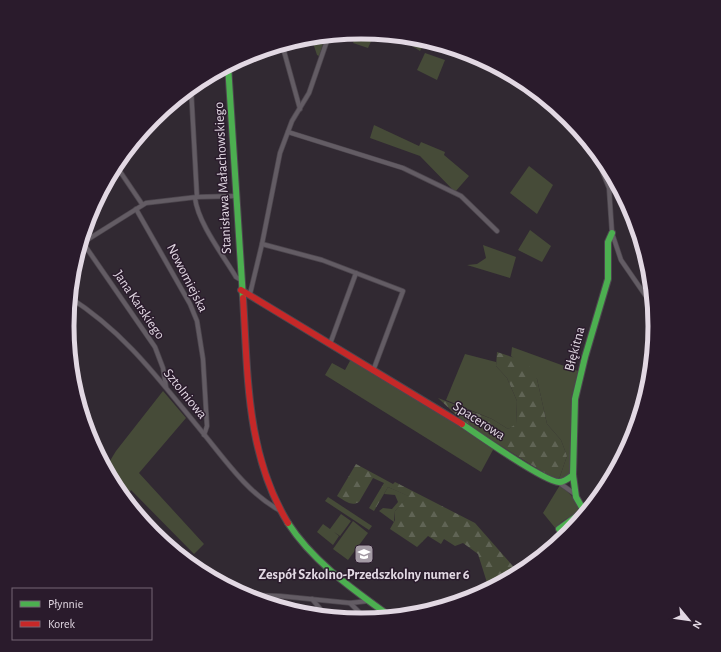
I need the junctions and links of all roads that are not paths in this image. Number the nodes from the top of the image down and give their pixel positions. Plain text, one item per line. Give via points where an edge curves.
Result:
1 (327, 41) edge
2 (284, 50) edge
3 (228, 72) edge
4 (191, 94) edge
5 (300, 109) junction
6 (288, 132) junction
7 (120, 171) edge
8 (603, 174) edge
9 (236, 196) junction
10 (196, 198) junction
11 (142, 204) junction
12 (136, 209) junction
13 (497, 231) dead end
14 (612, 233) junction
15 (88, 238) edge
16 (262, 244) junction
17 (85, 247) edge
18 (356, 273) junction
19 (241, 280) junction
20 (251, 284) junction
21 (242, 290) junction
22 (250, 294) junction
23 (646, 296) edge
24 (75, 301) edge
25 (330, 344) junction
26 (373, 371) junction
27 (166, 388) junction
28 (204, 434) junction
29 (573, 475) junction
30 (558, 482) junction
31 (575, 494) junction
32 (582, 507) edge
33 (279, 510) junction
34 (569, 522) edge
35 (561, 531) edge
36 (264, 596) edge
37 (311, 599) junction
38 (368, 601) junction
39 (350, 604) junction
40 (321, 610) edge
41 (383, 612) edge
42 (359, 613) edge

1 - 5 street via 309,93
2 - 5 street
3 - 9 street, Stanisława Małachowskiego
4 - 10 street
5 - 6 street
6 - 13 street via 403,168 461,196
6 - 16 street via 280,153
7 - 11 street
8 - 14 street, Błękitna via 609,188
9 - 10 street
9 - 19 street, Stanisława Małachowskiego
10 - 11 street
10 - 19 street via 196,207 210,234 236,278
11 - 12 street
12 - 15 street
12 - 28 street, Nowomiejska via 197,321 203,359 207,419
14 - 23 street, Błękitna via 621,260
14 - 29 street, Błękitna via 608,242 608,278 584,356 575,399
16 - 18 street via 322,260
16 - 20 street
17 - 27 street, Jana Karskiego via 155,347 163,368
18 - 25 street
18 - 26 street via 403,291
19 - 21 street, Stanisława Małachowskiego
20 - 21 street
20 - 22 street
21 - 22 street, Spacerowa
21 - 33 street, Stanisława Małachowskiego via 253,434 260,464
22 - 25 street, Spacerowa
24 - 27 street, Sztolniowa via 125,341
25 - 26 street, Spacerowa
26 - 30 street, Spacerowa via 440,410 538,473
27 - 28 street, Sztolniowa
28 - 33 street, Sztolniowa via 239,477
29 - 30 street
29 - 31 street, Błękitna
30 - 31 street
31 - 32 street
33 - 38 street, Stanisława Małachowskiego via 318,560
34 - 35 street via 559,529
36 - 37 street
37 - 39 street
37 - 40 street
38 - 39 street
38 - 41 street, Stanisława Małachowskiego
39 - 42 street

